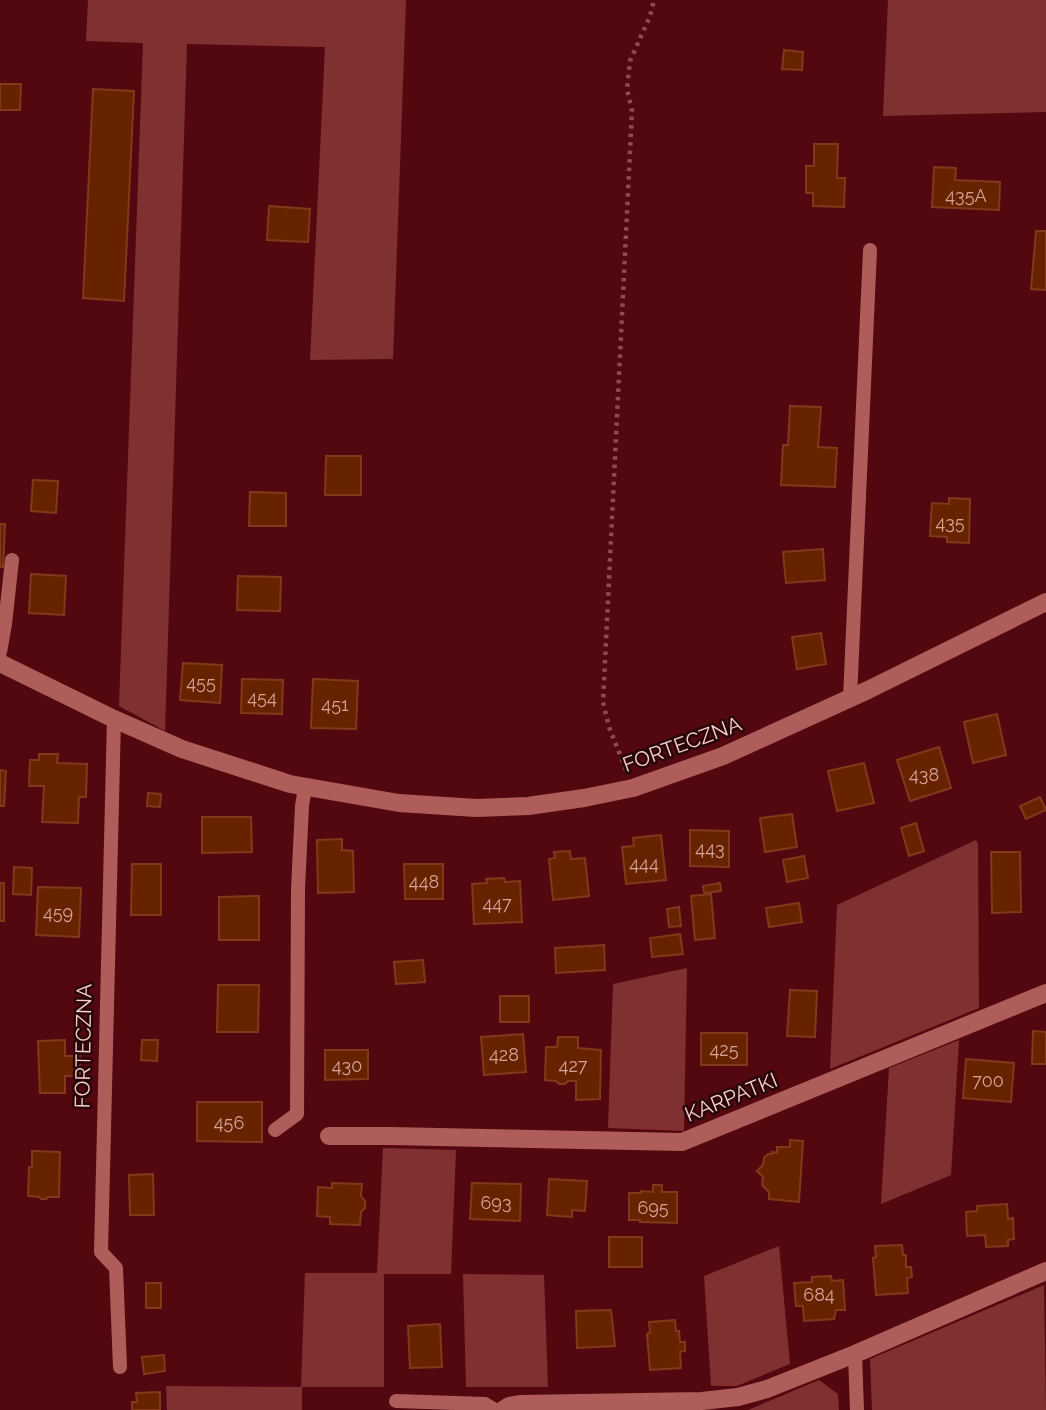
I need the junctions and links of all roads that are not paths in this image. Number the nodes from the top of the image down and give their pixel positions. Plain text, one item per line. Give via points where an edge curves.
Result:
1 (870, 250) dead end
2 (12, 560) dead end
3 (1046, 602) edge
4 (0, 653) edge
5 (0, 663) edge
6 (850, 698) junction
7 (114, 719) junction
8 (305, 787) junction
9 (1046, 993) edge
10 (275, 1130) dead end
11 (328, 1136) dead end
12 (1046, 1271) edge
13 (855, 1354) junction
14 (120, 1367) dead end
15 (396, 1401) dead end
16 (495, 1410) edge
17 (503, 1410) edge
18 (857, 1410) edge

1 - 6 lane
2 - 4 lane
3 - 6 street, FORTECZNA
5 - 7 street, FORTECZNA
6 - 8 street, FORTECZNA via 723,756 633,788 584,799 476,808 396,803
7 - 8 street, FORTECZNA via 182,749
7 - 14 lane, FORTECZNA via 101,1252 116,1268
8 - 10 lane via 298,888 297,1114
9 - 11 street, KARPATKI via 682,1142
12 - 13 street
13 - 17 street via 738,1397 520,1404
13 - 18 lane
15 - 16 lane via 485,1404

